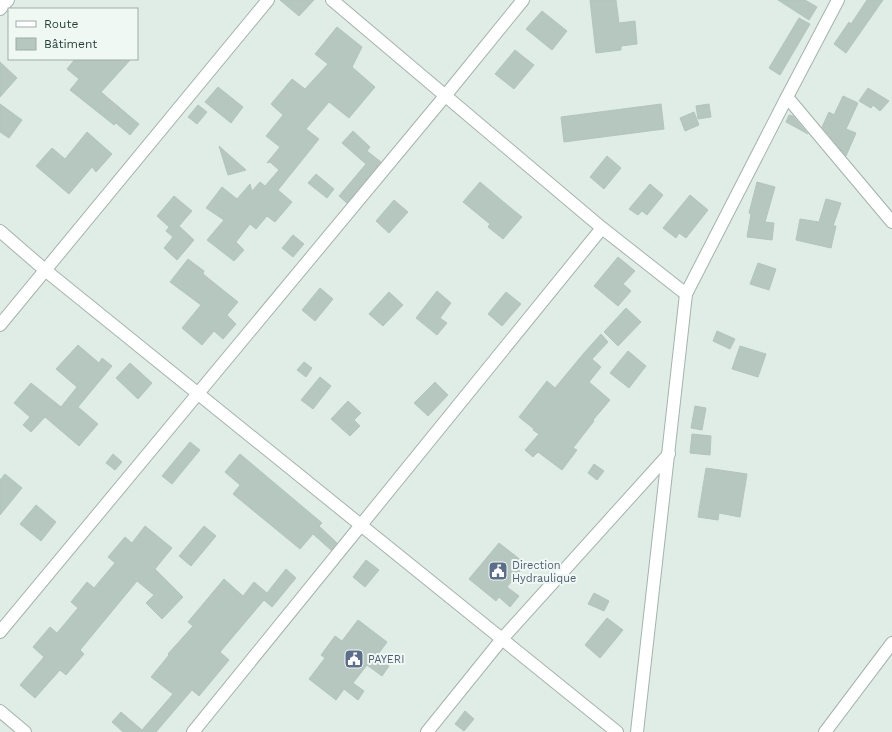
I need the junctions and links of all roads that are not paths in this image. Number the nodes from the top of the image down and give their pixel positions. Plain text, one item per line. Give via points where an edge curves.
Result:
1 (8, 0) edge
2 (268, 0) edge
3 (332, 0) edge
4 (523, 0) edge
5 (838, 0) edge
6 (0, 9) edge
7 (445, 96) junction
8 (787, 97) junction
9 (892, 222) edge
10 (602, 228) junction
11 (0, 231) edge
12 (45, 270) junction
13 (686, 294) junction
14 (0, 326) edge
15 (198, 393) junction
16 (669, 454) junction
17 (361, 525) junction
18 (0, 632) edge
19 (502, 639) junction
20 (892, 643) edge
21 (0, 711) edge
22 (25, 732) edge
23 (193, 732) edge
24 (427, 732) edge
25 (617, 732) edge
26 (637, 732) edge
27 (825, 732) edge

1 - 6 street
2 - 12 street
3 - 7 street
4 - 7 street
5 - 8 street
7 - 10 street
7 - 15 street
8 - 9 street
8 - 13 street
10 - 13 street
10 - 17 street
11 - 12 street
12 - 14 street
12 - 15 street
13 - 16 street
15 - 17 street
15 - 18 street
16 - 19 street
16 - 26 street
17 - 19 street
17 - 23 street
19 - 24 street
19 - 25 street
20 - 27 street
21 - 22 street

